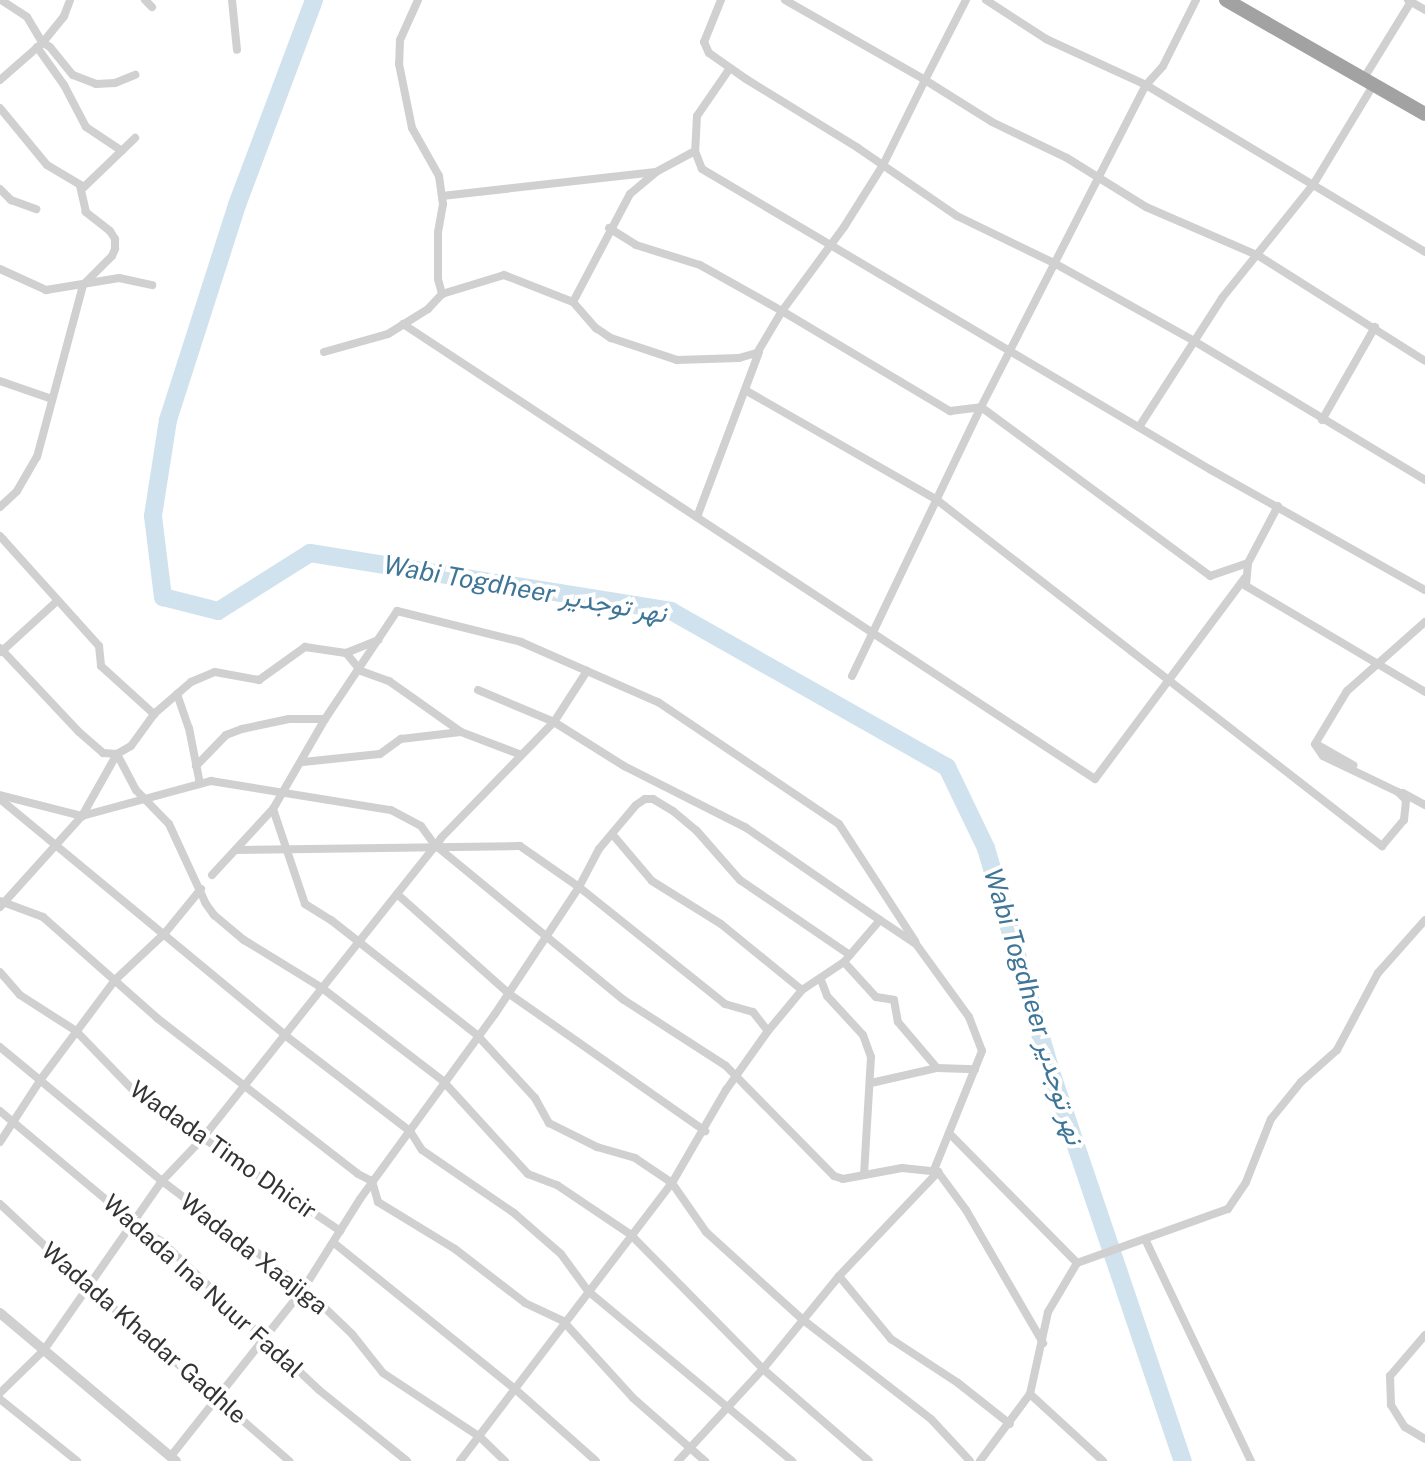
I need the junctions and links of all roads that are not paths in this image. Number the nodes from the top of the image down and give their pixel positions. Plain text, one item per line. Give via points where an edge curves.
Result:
1 (70, 0) edge
2 (232, 0) edge
3 (418, 0) edge
4 (721, 0) edge
5 (785, 0) edge
6 (966, 0) edge
7 (986, 0) edge
8 (1196, 0) edge
9 (1226, 0) edge
10 (1, 1) edge
11 (1410, 1) edge
12 (1425, 10) edge
13 (41, 44) junction
14 (237, 50) dead end
15 (730, 68) junction
16 (135, 75) dead end
17 (0, 80) edge
18 (925, 80) junction
19 (1369, 81) junction
20 (1146, 85) junction
21 (0, 108) edge
22 (1425, 114) edge
23 (135, 138) dead end
24 (122, 151) junction
25 (695, 151) junction
26 (883, 165) junction
27 (656, 172) junction
28 (1099, 178) junction
29 (80, 185) junction
30 (1313, 185) junction
31 (0, 189) edge
32 (442, 196) junction
33 (36, 209) dead end
34 (609, 228) junction
35 (828, 247) junction
36 (1425, 252) edge
37 (1259, 256) junction
38 (1054, 263) junction
39 (0, 269) edge
40 (83, 285) junction
41 (152, 285) dead end
42 (442, 294) junction
43 (573, 302) junction
44 (782, 311) junction
45 (403, 324) junction
46 (1375, 327) junction
47 (1194, 341) junction
48 (760, 351) junction
49 (324, 352) dead end
50 (1009, 352) junction
51 (1425, 361) edge
52 (0, 381) edge
53 (745, 390) junction
54 (52, 399) junction
55 (981, 407) junction
56 (1322, 420) junction
57 (1139, 427) junction
58 (1425, 480) edge
59 (937, 500) junction
60 (1278, 506) junction
61 (0, 507) edge
62 (697, 517) junction
63 (0, 536) edge
64 (1248, 563) junction
65 (1245, 578) junction
66 (1425, 590) edge
67 (57, 601) junction
68 (1425, 622) edge
69 (872, 632) junction
70 (379, 640) junction
71 (1, 650) edge
72 (346, 653) junction
73 (1375, 665) junction
74 (361, 671) junction
75 (587, 671) junction
76 (852, 676) dead end
77 (1169, 680) junction
78 (478, 690) dead end
79 (1425, 692) edge
80 (177, 694) junction
81 (154, 714) junction
82 (325, 719) junction
83 (554, 722) junction
84 (461, 732) junction
85 (1315, 744) junction
86 (117, 754) junction
87 (519, 754) junction
88 (303, 762) junction
89 (196, 766) junction
90 (200, 784) junction
91 (284, 793) junction
92 (0, 797) edge
93 (146, 800) junction
94 (1425, 805) edge
95 (273, 809) junction
96 (82, 816) junction
97 (613, 835) junction
98 (435, 845) junction
99 (54, 847) junction
100 (289, 848) junction
101 (236, 850) junction
102 (212, 875) dead end
103 (579, 887) junction
104 (201, 889) junction
105 (397, 894) junction
106 (1, 904) edge
107 (880, 920) junction
108 (1425, 920) edge
109 (165, 933) junction
110 (546, 933) junction
111 (360, 944) junction
112 (916, 944) junction
113 (847, 959) junction
114 (0, 972) edge
115 (115, 980) junction
116 (821, 980) junction
117 (322, 988) junction
118 (802, 990) junction
119 (508, 993) junction
120 (76, 1031) junction
121 (768, 1031) junction
122 (477, 1035) junction
123 (286, 1036) junction
124 (0, 1047) edge
125 (937, 1068) junction
126 (975, 1069) junction
127 (735, 1077) junction
128 (41, 1079) junction
129 (443, 1081) junction
130 (871, 1083) junction
131 (245, 1084) junction
132 (0, 1111) edge
133 (16, 1122) junction
134 (410, 1131) junction
135 (705, 1131) junction
136 (949, 1133) junction
137 (202, 1139) junction
138 (0, 1142) edge
139 (936, 1171) junction
140 (864, 1174) junction
141 (162, 1181) junction
142 (372, 1181) junction
143 (672, 1183) junction
144 (0, 1204) edge
145 (134, 1223) junction
146 (340, 1231) junction
147 (630, 1234) junction
148 (1145, 1239) junction
149 (334, 1243) junction
150 (1077, 1263) junction
151 (839, 1276) junction
152 (88, 1286) junction
153 (304, 1288) junction
154 (588, 1291) junction
155 (0, 1313) edge
156 (802, 1319) junction
157 (563, 1321) junction
158 (1425, 1335) edge
159 (266, 1340) junction
160 (1043, 1343) junction
161 (44, 1350) junction
162 (763, 1369) junction
163 (515, 1389) junction
164 (1030, 1394) junction
165 (0, 1396) edge
166 (219, 1399) junction
167 (725, 1407) junction
168 (1010, 1424) junction
169 (480, 1437) junction
170 (1425, 1439) edge
171 (691, 1446) junction
172 (174, 1459) edge
173 (77, 1461) edge
174 (289, 1461) edge
175 (407, 1461) edge
176 (460, 1461) edge
177 (505, 1461) edge
178 (596, 1461) edge
179 (678, 1461) edge
180 (705, 1461) edge
181 (792, 1461) edge
182 (869, 1461) edge
183 (970, 1461) edge
184 (980, 1461) edge
185 (1103, 1461) edge
186 (1251, 1461) edge

1 - 13 street
2 - 14 street
3 - 32 street via 400,40 399,64 409,118 439,176
4 - 15 street via 704,42 709,53
5 - 18 street
6 - 18 street
7 - 20 street via 1046,39
8 - 20 street via 1163,66
9 - 19 highway
10 - 13 street via 27,17
11 - 12 street
11 - 19 street
13 - 16 street via 86,82 115,83
13 - 17 street
13 - 24 street via 86,127
15 - 25 street via 697,116
15 - 26 street
18 - 26 street
18 - 28 street
19 - 22 highway
19 - 30 street
20 - 28 street
20 - 30 street
21 - 29 street via 47,165
23 - 24 street
24 - 29 street via 86,188
25 - 27 street
25 - 35 street via 697,166
26 - 35 street
26 - 38 street via 957,216
27 - 32 street
27 - 34 street via 630,194
28 - 37 street via 1146,207
28 - 38 street
29 - 40 street via 86,212 115,239 112,256
30 - 36 street
30 - 37 street
31 - 33 street via 11,200
32 - 42 street via 437,248
34 - 43 street
34 - 44 street via 636,245 700,265
35 - 44 street
35 - 50 street
37 - 46 street
37 - 47 street
38 - 47 street
38 - 50 street
39 - 40 street via 46,290
40 - 41 street via 119,278
40 - 54 street
42 - 43 street via 504,275
42 - 45 street
43 - 48 street via 611,338 677,360 739,358
44 - 48 street
44 - 55 street via 950,411
45 - 49 street via 388,334
45 - 62 street
46 - 51 street
46 - 56 street
47 - 56 street
47 - 57 street
48 - 53 street
50 - 55 street
50 - 57 street
52 - 54 street
53 - 59 street
53 - 62 street
54 - 61 street via 37,457 17,491
55 - 59 street
55 - 64 street via 1210,576
56 - 58 street
57 - 60 street
59 - 69 street
59 - 77 street
60 - 64 street
60 - 66 street
62 - 69 street
63 - 67 street
64 - 65 street
65 - 73 street via 1246,586
65 - 77 street
67 - 71 street
67 - 81 street via 99,646 101,666
68 - 73 street
69 - 76 street
69 - 77 street via 1095,779
70 - 72 street
70 - 74 street
70 - 75 street via 397,611 521,642
71 - 86 street via 79,732 103,753
72 - 74 street
72 - 80 street via 305,647 259,680 215,672
73 - 79 street
73 - 85 street via 1347,691
74 - 82 street
74 - 84 street via 389,681
75 - 83 street
75 - 112 street via 658,702 839,824
77 - 85 street via 1382,846 1404,820 1406,800 1323,756
78 - 83 street
80 - 81 street
80 - 89 street
81 - 86 street via 131,746
82 - 88 street
82 - 89 street via 289,719 242,729 226,735
83 - 87 street
83 - 107 street via 624,766 745,827
84 - 87 street
84 - 88 street via 401,739 380,754
85 - 94 street
86 - 93 street
86 - 96 street
87 - 98 street
88 - 91 street
89 - 90 street
90 - 91 street via 211,781
90 - 93 street
91 - 95 street
91 - 98 street via 391,810 421,826
92 - 96 street
92 - 99 street
93 - 96 street
93 - 104 street via 169,824
95 - 100 street
95 - 101 street
96 - 99 street
97 - 103 street via 593,858
97 - 113 street via 636,805 645,799 657,801 696,830 740,880
97 - 118 street via 652,881 721,924
98 - 100 street
98 - 103 street via 520,846
98 - 105 street
98 - 110 street
99 - 106 street
99 - 109 street
100 - 101 street
100 - 111 street via 293,877 305,904
101 - 102 street
103 - 110 street
103 - 121 street via 725,1004 753,1012
104 - 109 street
104 - 117 street via 214,915 244,940
105 - 111 street
105 - 119 street
106 - 115 street via 43,917
107 - 112 street
107 - 113 street
108 - 148 street via 1378,973 1337,1050 1271,1119 1246,1182 1228,1209
109 - 115 street
109 - 123 street
110 - 119 street
110 - 127 street via 624,1000
111 - 117 street
111 - 122 street
112 - 126 street via 969,1017 982,1051
113 - 116 street
113 - 125 street via 876,997 894,1000 898,1022
114 - 120 street, Wadada Timo Dhicir via 20,995
115 - 120 street
115 - 131 street
116 - 118 street
116 - 130 street via 827,996 863,1035 871,1057
117 - 123 street
117 - 129 street
118 - 121 street
119 - 122 street
119 - 135 street
120 - 128 street
120 - 137 street, Wadada Timo Dhicir via 135,1092
121 - 127 street
122 - 129 street
122 - 143 street via 535,1098 549,1123 597,1147 635,1158
123 - 131 street
123 - 134 street
124 - 128 street, Wadada Xaajiga
125 - 126 street
125 - 130 street
126 - 136 street
127 - 135 street
127 - 140 street via 834,1176
128 - 133 street
128 - 141 street, Wadada Xaajiga
129 - 134 street
129 - 147 street via 528,1174 557,1185
130 - 140 street
131 - 137 street
131 - 142 street
132 - 133 street, Wadada Ina Nuur Fadal
133 - 138 street
133 - 145 street, Wadada Ina Nuur Fadal
134 - 142 street
134 - 154 street via 422,1150 514,1213 561,1254
135 - 143 street
136 - 139 street
136 - 150 street
137 - 141 street
137 - 146 street, Wadada Timo Dhicir
139 - 140 street via 902,1168
139 - 151 street
139 - 160 street via 966,1210
141 - 145 street
141 - 153 street, Wadada Xaajiga
142 - 146 street
142 - 157 street via 378,1202 455,1249 525,1303
143 - 147 street
143 - 156 street via 706,1232
144 - 152 street, Wadada Khadar Gadhle
145 - 152 street
145 - 159 street, Wadada Ina Nuur Fadal via 161,1241
146 - 149 street
147 - 154 street
147 - 162 street
148 - 150 street
148 - 186 street
149 - 153 street
149 - 163 street, Wadada Timo Dhicir
150 - 160 street via 1048,1312
151 - 156 street
151 - 168 street via 891,1339
152 - 161 street
152 - 166 street, Wadada Khadar Gadhle
153 - 159 street
153 - 169 street, Wadada Xaajiga via 383,1373
154 - 157 street
154 - 167 street
155 - 161 street
156 - 162 street
156 - 183 street via 931,1419
157 - 163 street
157 - 171 street via 633,1398
158 - 170 street via 1390,1376 1391,1405 1405,1427
159 - 166 street
159 - 175 street, Wadada Ina Nuur Fadal
160 - 164 street
161 - 165 street
161 - 172 street
162 - 167 street
162 - 182 street
163 - 169 street
163 - 178 street, Wadada Timo Dhicir
164 - 168 street
164 - 185 street
165 - 173 street
166 - 172 street
166 - 174 street, Wadada Khadar Gadhle
167 - 171 street
167 - 181 street
168 - 184 street
169 - 176 street
169 - 177 street, Wadada Xaajiga
171 - 179 street
171 - 180 street

